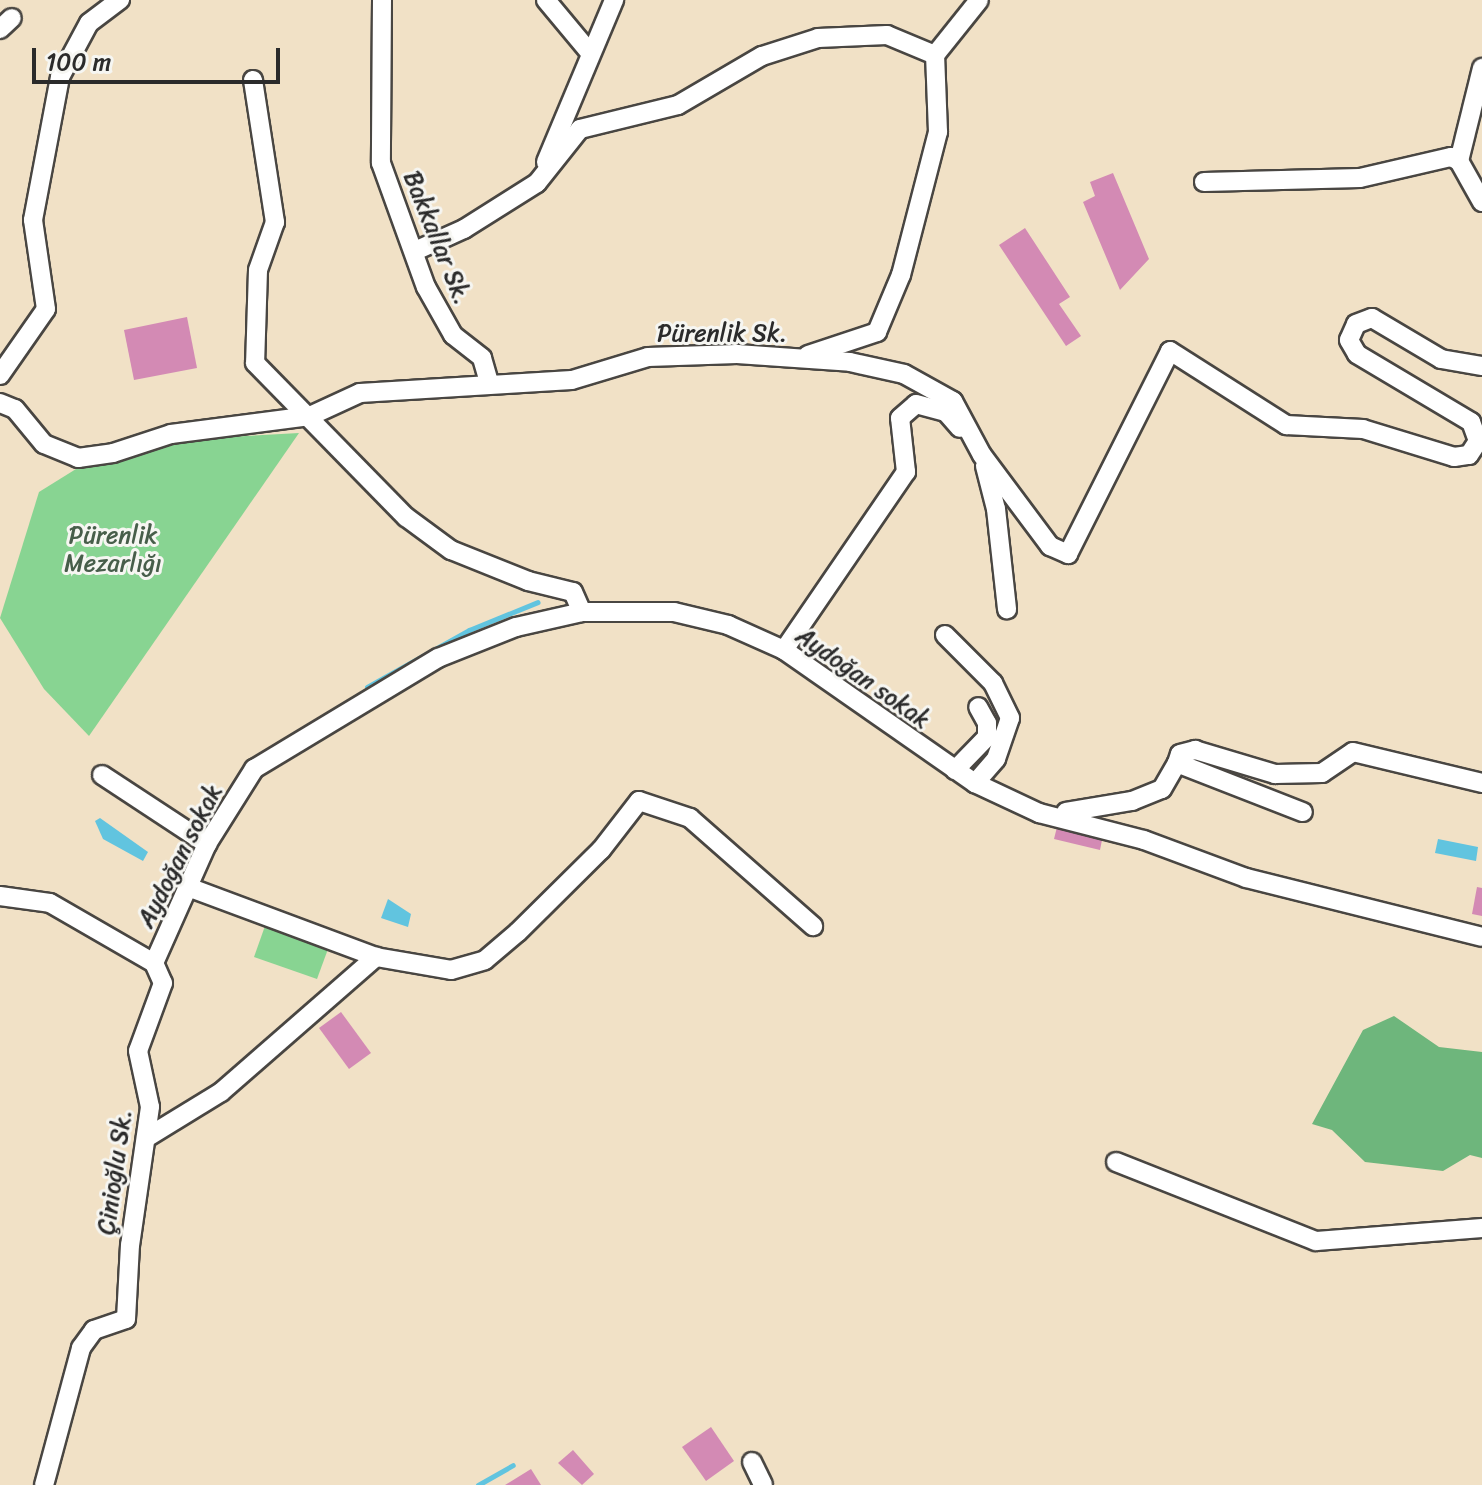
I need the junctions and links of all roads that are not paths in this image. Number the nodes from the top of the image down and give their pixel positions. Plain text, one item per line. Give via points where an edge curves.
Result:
1 (120, 0) edge
2 (382, 0) edge
3 (546, 0) edge
4 (614, 0) edge
5 (979, 0) edge
6 (591, 54) junction
7 (935, 55) junction
8 (1482, 68) edge
9 (253, 80) dead end
10 (1459, 161) junction
11 (1204, 182) dead end
12 (537, 183) junction
13 (1482, 202) edge
14 (415, 251) junction
15 (798, 358) junction
16 (1482, 366) edge
17 (0, 375) edge
18 (489, 382) junction
19 (0, 403) edge
20 (310, 416) junction
21 (982, 455) junction
22 (1007, 609) dead end
23 (582, 612) junction
24 (945, 635) dead end
25 (784, 650) junction
26 (978, 707) dead end
27 (1177, 763) junction
28 (955, 770) junction
29 (102, 775) dead end
30 (975, 783) junction
31 (1482, 783) edge
32 (1303, 812) dead end
33 (1039, 813) junction
34 (207, 844) junction
35 (188, 887) junction
36 (0, 896) edge
37 (813, 926) dead end
38 (1482, 937) edge
39 (376, 957) junction
40 (154, 963) junction
41 (146, 1138) junction
42 (1116, 1162) dead end
43 (1482, 1228) edge
44 (752, 1462) dead end
45 (44, 1485) edge
46 (763, 1485) edge

1 - 17 street via 89,23 60,77 33,220 46,309
2 - 14 street, Bakkallar Sk. via 381,163
3 - 6 street
4 - 6 street
5 - 7 street
6 - 12 street
7 - 12 street via 887,35 818,38 762,56 678,105 580,129
7 - 15 street via 938,132 901,275 877,332
8 - 10 street
9 - 20 street via 275,222 258,270 255,363
10 - 11 street via 1442,157 1360,178
10 - 13 street
12 - 14 street via 464,229
14 - 18 street, Bakkallar Sk. via 426,287 453,335 482,358
15 - 18 street, Pürenlik Sk. via 648,357 572,380
15 - 21 street, Pürenlik Sk. via 904,374 953,401
16 - 21 street, Pürenlik Sk. via 1441,359 1372,318 1356,324 1349,340 1357,354 1471,422 1478,441 1469,455 1454,457 1363,429 1286,425 1170,351 1068,554 1050,546
18 - 20 street, Pürenlik Sk. via 360,393
19 - 20 street, Pürenlik Sk. via 15,409 44,444 78,458 171,434
20 - 23 street via 406,517 451,550 528,581 573,592
21 - 22 street via 996,509
21 - 25 street via 946,412 916,404 900,418 906,472
23 - 25 street, Aydoğan sokak via 674,612 728,625
23 - 34 street, Aydoğan sokak via 516,627 438,658 350,708 254,769
24 - 30 street via 993,683 1010,718 996,759
25 - 28 street, Aydoğan sokak
26 - 28 street via 987,723 987,737
27 - 31 street via 1180,754 1195,750 1275,774 1322,773 1353,752
27 - 32 street
27 - 33 street via 1162,789 1132,801
28 - 30 street, Aydoğan sokak
29 - 34 street
30 - 33 street, Aydoğan sokak
33 - 38 street, Aydoğan sokak via 1144,840 1246,878
34 - 35 street, Aydoğan sokak
35 - 39 street
35 - 40 street, Aydoğan sokak
36 - 40 street via 50,903
37 - 39 street via 690,818 639,801 601,850 485,960 451,970
39 - 41 street via 221,1092
40 - 41 street, Çinioğlu Sk. via 163,983 138,1051 150,1107
41 - 45 street, Çinioğlu Sk. via 130,1245 126,1319 94,1330 81,1348
42 - 43 street via 1316,1241
44 - 46 street

